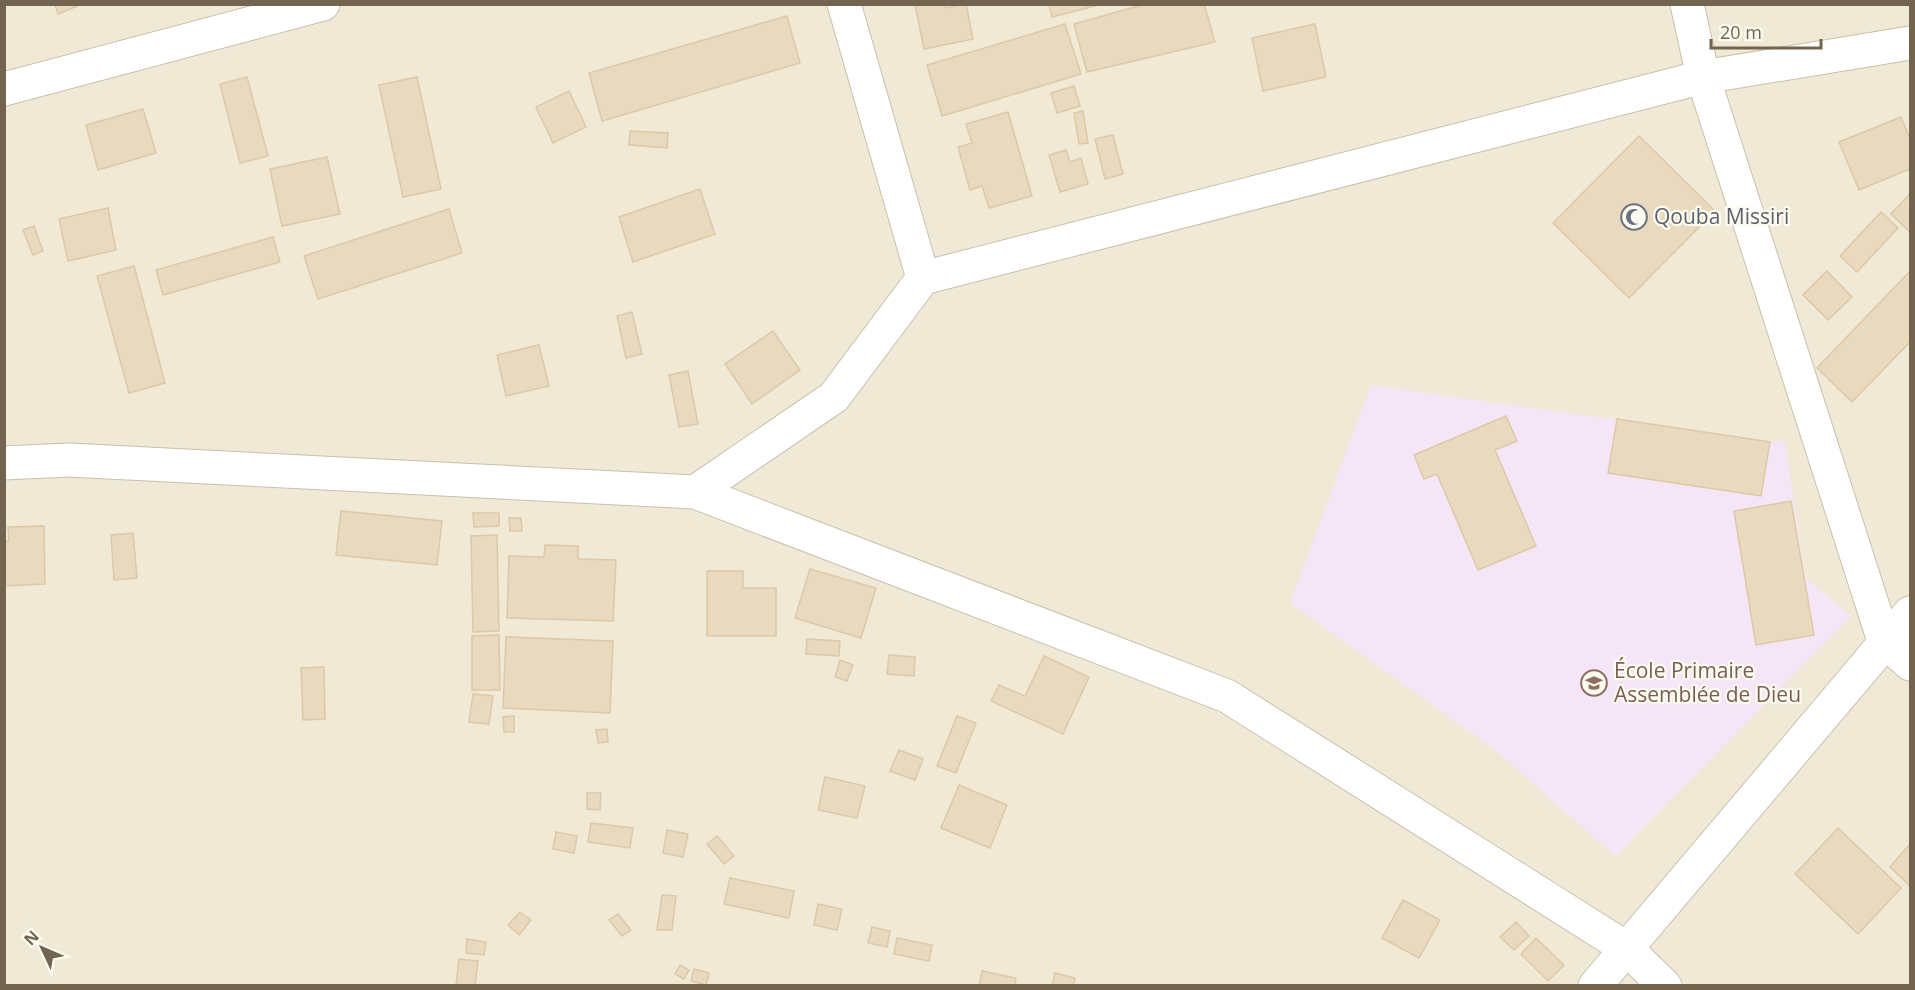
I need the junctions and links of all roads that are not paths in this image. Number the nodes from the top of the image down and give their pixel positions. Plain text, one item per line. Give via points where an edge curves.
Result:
1 (323, 4) edge
2 (844, 4) edge
3 (1687, 4) edge
4 (1911, 43) edge
5 (1702, 77) junction
6 (4, 89) edge
7 (923, 278) junction
8 (4, 463) edge
9 (695, 492) junction
10 (1911, 613) edge
11 (1884, 641) junction
12 (1911, 664) edge
13 (1626, 948) junction
14 (1594, 986) edge
15 (1665, 986) edge

1 - 6 street
2 - 7 street
3 - 5 street
4 - 5 street
5 - 7 street
5 - 11 street
7 - 9 street via 834,397
8 - 9 street via 69,460
9 - 13 street via 1227,696
10 - 11 street
11 - 12 street
11 - 13 street
13 - 14 street
13 - 15 street

